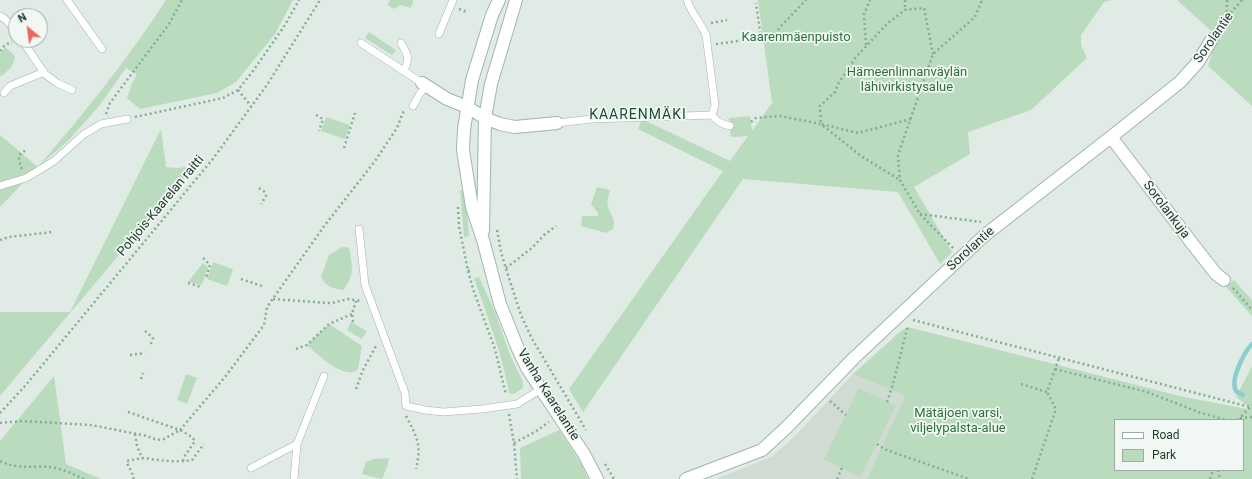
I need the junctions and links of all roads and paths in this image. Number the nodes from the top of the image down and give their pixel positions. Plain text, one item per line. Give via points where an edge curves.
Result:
1 (68, 0) edge
2 (182, 0) edge
3 (299, 0) edge
4 (320, 0) edge
5 (453, 0) edge
6 (499, 0) edge
7 (516, 0) edge
8 (686, 0) edge
9 (806, 0) edge
10 (870, 0) edge
11 (904, 0) edge
12 (982, 0) edge
13 (1227, 0) edge
14 (1242, 0) edge
15 (756, 3) dead end
16 (905, 10) junction
17 (0, 16) edge
18 (1227, 17) junction
19 (727, 20) dead end
20 (8, 22) edge
21 (711, 23) dead end
22 (439, 34) dead end
23 (772, 38) dead end
24 (1212, 39) joint
25 (362, 43) dead end
26 (401, 43) dead end
27 (8, 44) edge
28 (708, 45) junction
29 (866, 46) junction
30 (28, 48) edge
31 (102, 49) dead end
32 (0, 51) edge
33 (933, 54) junction
34 (404, 71) junction
35 (44, 72) junction
36 (424, 84) junction
37 (72, 90) dead end
38 (238, 90) junction
39 (4, 93) dead end
40 (251, 106) junction
41 (413, 106) joint
42 (467, 106) junction
43 (355, 113) dead end
44 (316, 115) dead end
45 (712, 115) junction
46 (485, 118) junction
47 (127, 119) joint
48 (911, 119) junction
49 (751, 122) dead end
50 (557, 123) joint
51 (101, 124) junction
52 (821, 124) junction
53 (730, 126) dead end
54 (319, 131) dead end
55 (1111, 138) junction
56 (344, 148) dead end
57 (26, 150) dead end
58 (26, 178) junction
59 (900, 180) junction
60 (0, 186) edge
61 (259, 188) dead end
62 (261, 204) dead end
63 (457, 204) dead end
64 (920, 214) junction
65 (999, 224) junction
66 (556, 226) dead end
67 (359, 229) dead end
68 (497, 229) dead end
69 (52, 232) dead end
70 (0, 240) edge
71 (483, 240) junction
72 (961, 257) junction
73 (203, 258) dead end
74 (506, 269) junction
75 (472, 270) dead end
76 (468, 271) junction
77 (206, 278) dead end
78 (241, 279) dead end
79 (1224, 280) joint
80 (188, 283) dead end
81 (262, 286) dead end
82 (201, 287) dead end
83 (273, 299) junction
84 (356, 301) junction
85 (371, 302) junction
86 (1252, 310) edge
87 (352, 314) junction
88 (353, 322) dead end
89 (145, 331) dead end
90 (385, 340) junction
91 (150, 346) dead end
92 (296, 349) dead end
93 (145, 353) dead end
94 (130, 355) dead end
95 (1059, 358) junction
96 (1055, 369) junction
97 (143, 373) dead end
98 (324, 376) dead end
99 (141, 379) dead end
100 (1021, 384) dead end
101 (356, 389) dead end
102 (541, 390) junction
103 (1047, 392) junction
104 (826, 398) dead end
105 (886, 402) dead end
106 (508, 406) junction
107 (1251, 406) edge
108 (128, 412) dead end
109 (0, 413) edge
110 (404, 414) dead end
111 (558, 415) junction
112 (846, 415) dead end
113 (1252, 417) edge
114 (1223, 419) edge
115 (1239, 419) edge
116 (0, 423) edge
117 (180, 430) junction
118 (135, 434) junction
119 (589, 435) dead end
120 (514, 443) junction
121 (204, 444) dead end
122 (297, 444) junction
123 (877, 444) dead end
124 (142, 458) junction
125 (603, 460) dead end
126 (0, 461) edge
127 (183, 461) junction
128 (251, 468) dead end
129 (416, 468) dead end
130 (842, 468) dead end
131 (84, 479) edge
132 (133, 479) edge
133 (294, 479) edge
134 (517, 479) edge
135 (597, 479) edge
136 (614, 479) edge
137 (686, 479) edge
138 (836, 479) edge
139 (969, 479) edge
140 (1032, 479) edge

1 - 31 lane
2 - 51 path via 169,24 110,104
3 - 38 path
4 - 40 path, Pohjois-Kaarelan raitti
5 - 22 lane
6 - 42 street, Vanha Kaarelantie via 472,80
7 - 46 street, Vanha Kaarelantie via 491,84
8 - 28 lane via 690,11 703,28
9 - 23 path
10 - 29 path via 864,14
11 - 16 path
12 - 33 path via 975,17
13 - 18 path
14 - 18 path, Sorolantie
15 - 28 path via 761,38
16 - 29 path
16 - 33 path via 924,8
17 - 20 lane
18 - 24 path, Sorolantie
19 - 21 path
24 - 55 street, Sorolantie via 1198,62 1180,82
25 - 34 lane
26 - 34 lane via 407,53 408,62
27 - 32 path
28 - 45 lane via 715,105
29 - 52 path via 856,57 835,92 820,106
30 - 35 lane
33 - 48 path
34 - 36 lane
35 - 37 lane via 57,83
35 - 39 lane via 10,86
36 - 41 lane
36 - 42 street via 447,99
38 - 40 path
38 - 47 path via 223,98
40 - 109 path, Pohjois-Kaarelan raitti via 212,160
41 - 83 path via 405,108 397,128 375,161 325,225
42 - 46 street
42 - 71 street, Vanha Kaarelantie via 464,150 472,207
43 - 56 path
44 - 54 path via 323,119
45 - 50 lane via 592,119
45 - 53 lane
46 - 50 street via 515,127
46 - 71 street, Vanha Kaarelantie
47 - 51 lane
48 - 52 path via 858,133
48 - 59 path via 898,155
49 - 52 path via 756,118 780,116
51 - 58 lane via 83,135 54,161
52 - 59 path via 861,156
55 - 65 street, Sorolantie
55 - 79 street, Sorolankuja via 1216,274
57 - 58 path via 19,155 19,161
58 - 60 lane
59 - 64 path
61 - 62 path via 266,196
63 - 76 path
64 - 65 path
64 - 72 path
65 - 72 street, Sorolantie
66 - 74 path
67 - 85 lane via 365,285
68 - 74 path
69 - 70 path
71 - 102 street, Vanha Kaarelantie via 505,317 527,368
72 - 137 street, Sorolantie via 762,450
73 - 77 path via 210,266
74 - 119 path via 531,338
75 - 76 path
76 - 106 path via 495,349
78 - 81 path
79 - 86 path
80 - 82 path
83 - 84 path via 327,303 348,299
83 - 117 path via 267,307 264,325 226,377
84 - 85 path
84 - 87 path
85 - 90 lane
87 - 88 path
87 - 92 path via 329,324 307,345
89 - 91 path via 153,338
90 - 101 path via 376,345
90 - 106 lane via 405,393 406,406 443,412
93 - 94 path
95 - 96 path
95 - 105 path via 910,319
95 - 107 path
96 - 103 path
96 - 114 path via 1147,392
97 - 99 path
98 - 122 lane
100 - 103 path
102 - 106 lane via 517,404
102 - 111 street, Vanha Kaarelantie
103 - 140 path via 1056,409
104 - 112 path
106 - 120 path
107 - 115 path
108 - 117 path
110 - 129 path via 418,443
111 - 120 path
111 - 135 street, Vanha Kaarelantie
113 - 115 path
116 - 118 path via 22,421 91,425
117 - 118 path via 157,440
117 - 127 path via 195,441
118 - 124 path
120 - 134 path
121 - 127 path via 192,460
122 - 128 lane
122 - 133 lane
123 - 139 path via 884,449
124 - 127 path
124 - 132 path via 127,461 134,474
125 - 136 path
126 - 131 path via 20,467 56,468
130 - 138 path

